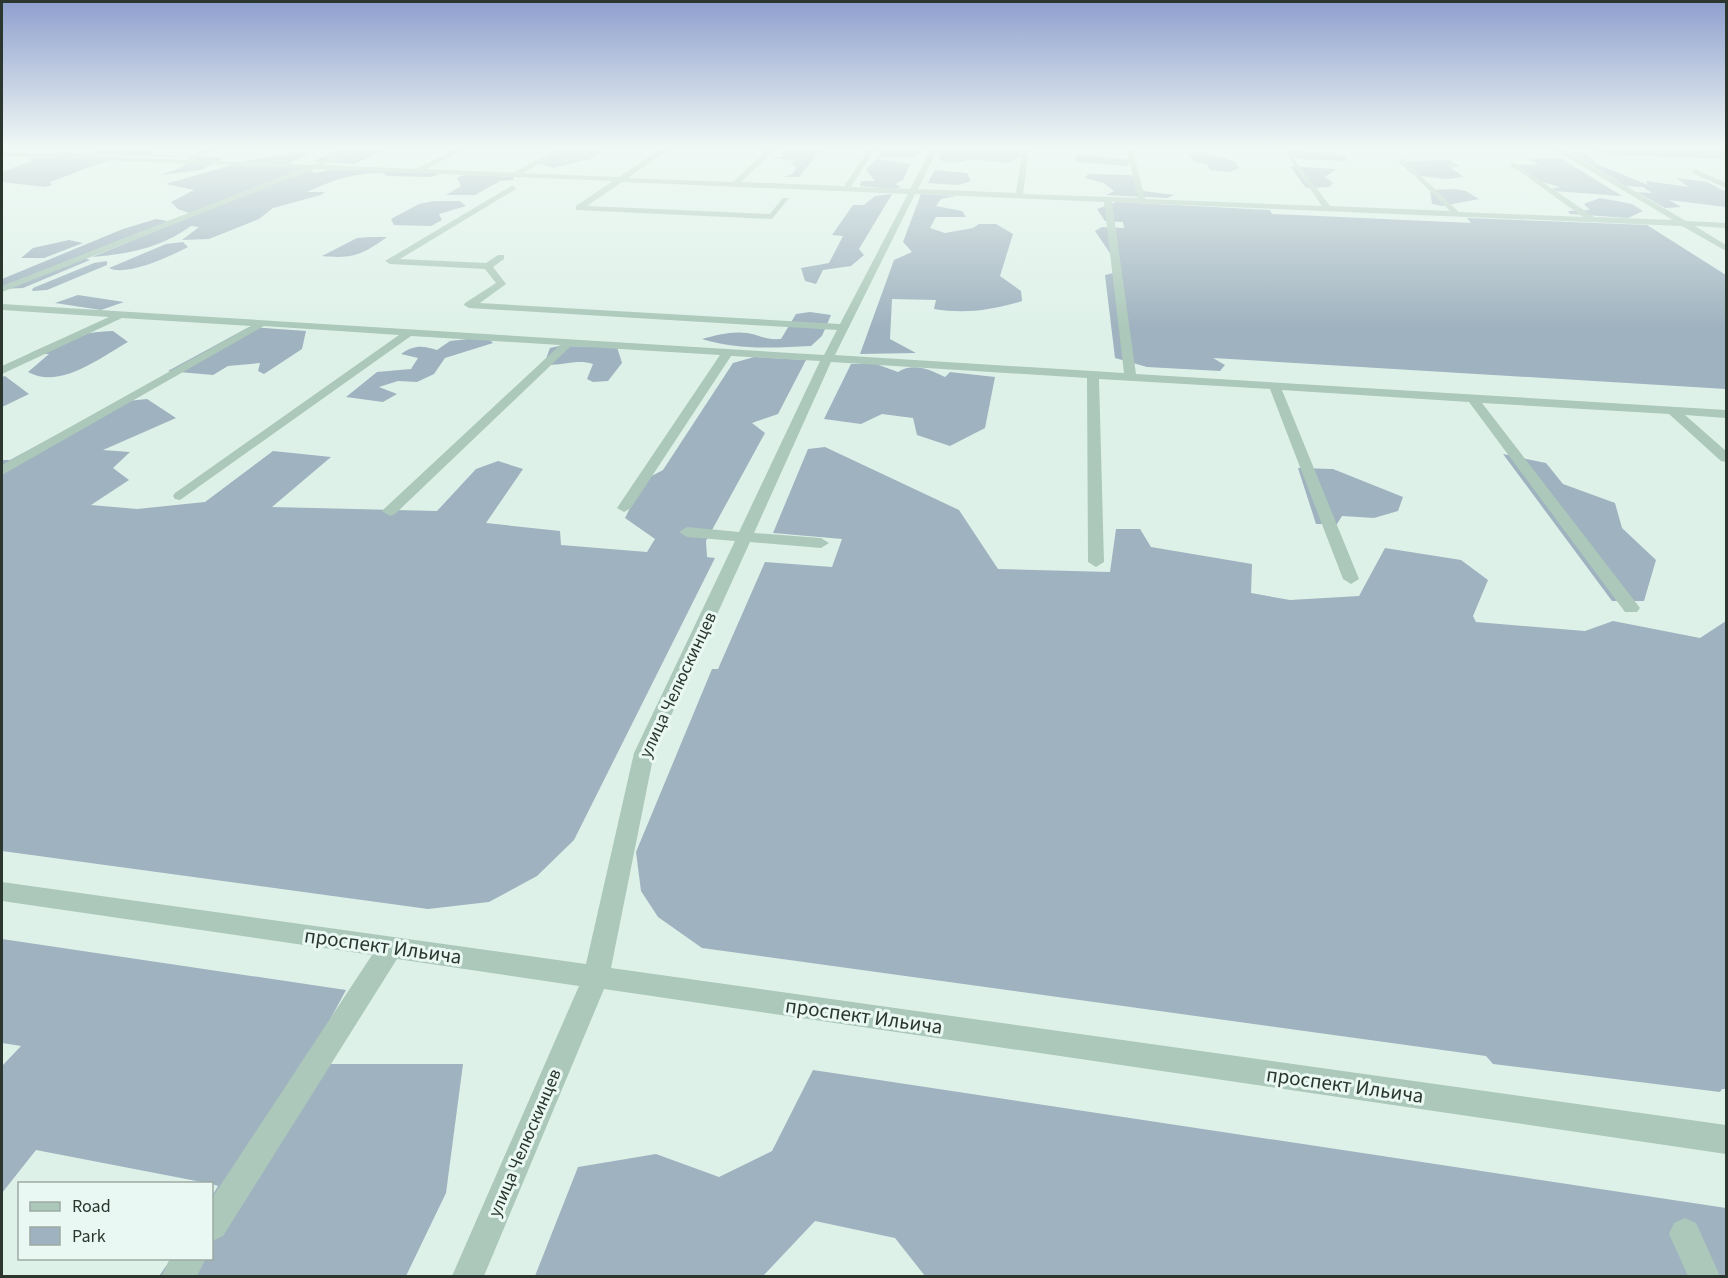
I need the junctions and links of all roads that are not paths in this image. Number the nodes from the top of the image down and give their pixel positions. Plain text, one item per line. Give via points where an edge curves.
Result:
1 (210, 208) edge
2 (479, 208) edge
3 (580, 208) edge
4 (780, 208) edge
5 (906, 208) edge
6 (1109, 208) edge
7 (1296, 208) edge
8 (1451, 208) edge
9 (1575, 208) edge
10 (1659, 208) edge
11 (1328, 209) joint
12 (1457, 214) junction
13 (1593, 220) junction
14 (1686, 223) junction
15 (1726, 225) edge
16 (1726, 248) edge
17 (501, 257) dead end
18 (488, 266) junction
19 (2, 289) edge
20 (2, 307) edge
21 (120, 315) junction
22 (260, 325) junction
23 (844, 327) junction
24 (406, 334) junction
25 (567, 344) junction
26 (727, 353) junction
27 (827, 359) junction
28 (2, 370) edge
29 (1093, 377) junction
30 (1131, 379) junction
31 (1275, 387) junction
32 (1474, 400) junction
33 (1673, 411) junction
34 (1726, 414) edge
35 (1726, 458) edge
36 (2, 471) edge
37 (180, 496) dead end
38 (624, 508) dead end
39 (390, 511) dead end
40 (687, 532) dead end
41 (746, 536) junction
42 (821, 543) dead end
43 (1096, 562) dead end
44 (1351, 579) dead end
45 (1631, 608) dead end
46 (2, 891) edge
47 (391, 947) junction
48 (596, 977) junction
49 (1726, 1140) edge
50 (213, 1223) edge
51 (1685, 1234) dead end
52 (189, 1260) edge
53 (178, 1276) edge
54 (468, 1276) edge
55 (1704, 1276) edge

1 - 19 street
2 - 18 street via 390,261
3 - 4 street via 772,217
5 - 23 street, улица Челюскинцев
6 - 30 street
7 - 11 street
8 - 12 street
9 - 13 street
10 - 14 street
11 - 12 street
12 - 13 street
13 - 14 street
14 - 15 street
14 - 16 street
17 - 18 street
18 - 23 street via 501,284 469,305
20 - 21 street
21 - 22 street
21 - 28 street
22 - 24 street
22 - 36 street
23 - 27 street, улица Челюскинцев
24 - 25 street
24 - 37 street
25 - 26 street
25 - 39 street
26 - 27 street
26 - 38 street
27 - 29 street
27 - 41 street, улица Челюскинцев
29 - 30 street
29 - 43 street
30 - 31 street
31 - 32 street
31 - 44 street
32 - 33 street
32 - 45 street
33 - 34 street
33 - 35 street
40 - 41 street
41 - 42 street
41 - 48 street, улица Челюскинцев via 644,753
46 - 47 street, проспект Ильича
47 - 48 street, проспект Ильича
47 - 50 street
48 - 49 street, проспект Ильича
48 - 54 street, улица Челюскинцев
51 - 55 street
52 - 53 street

